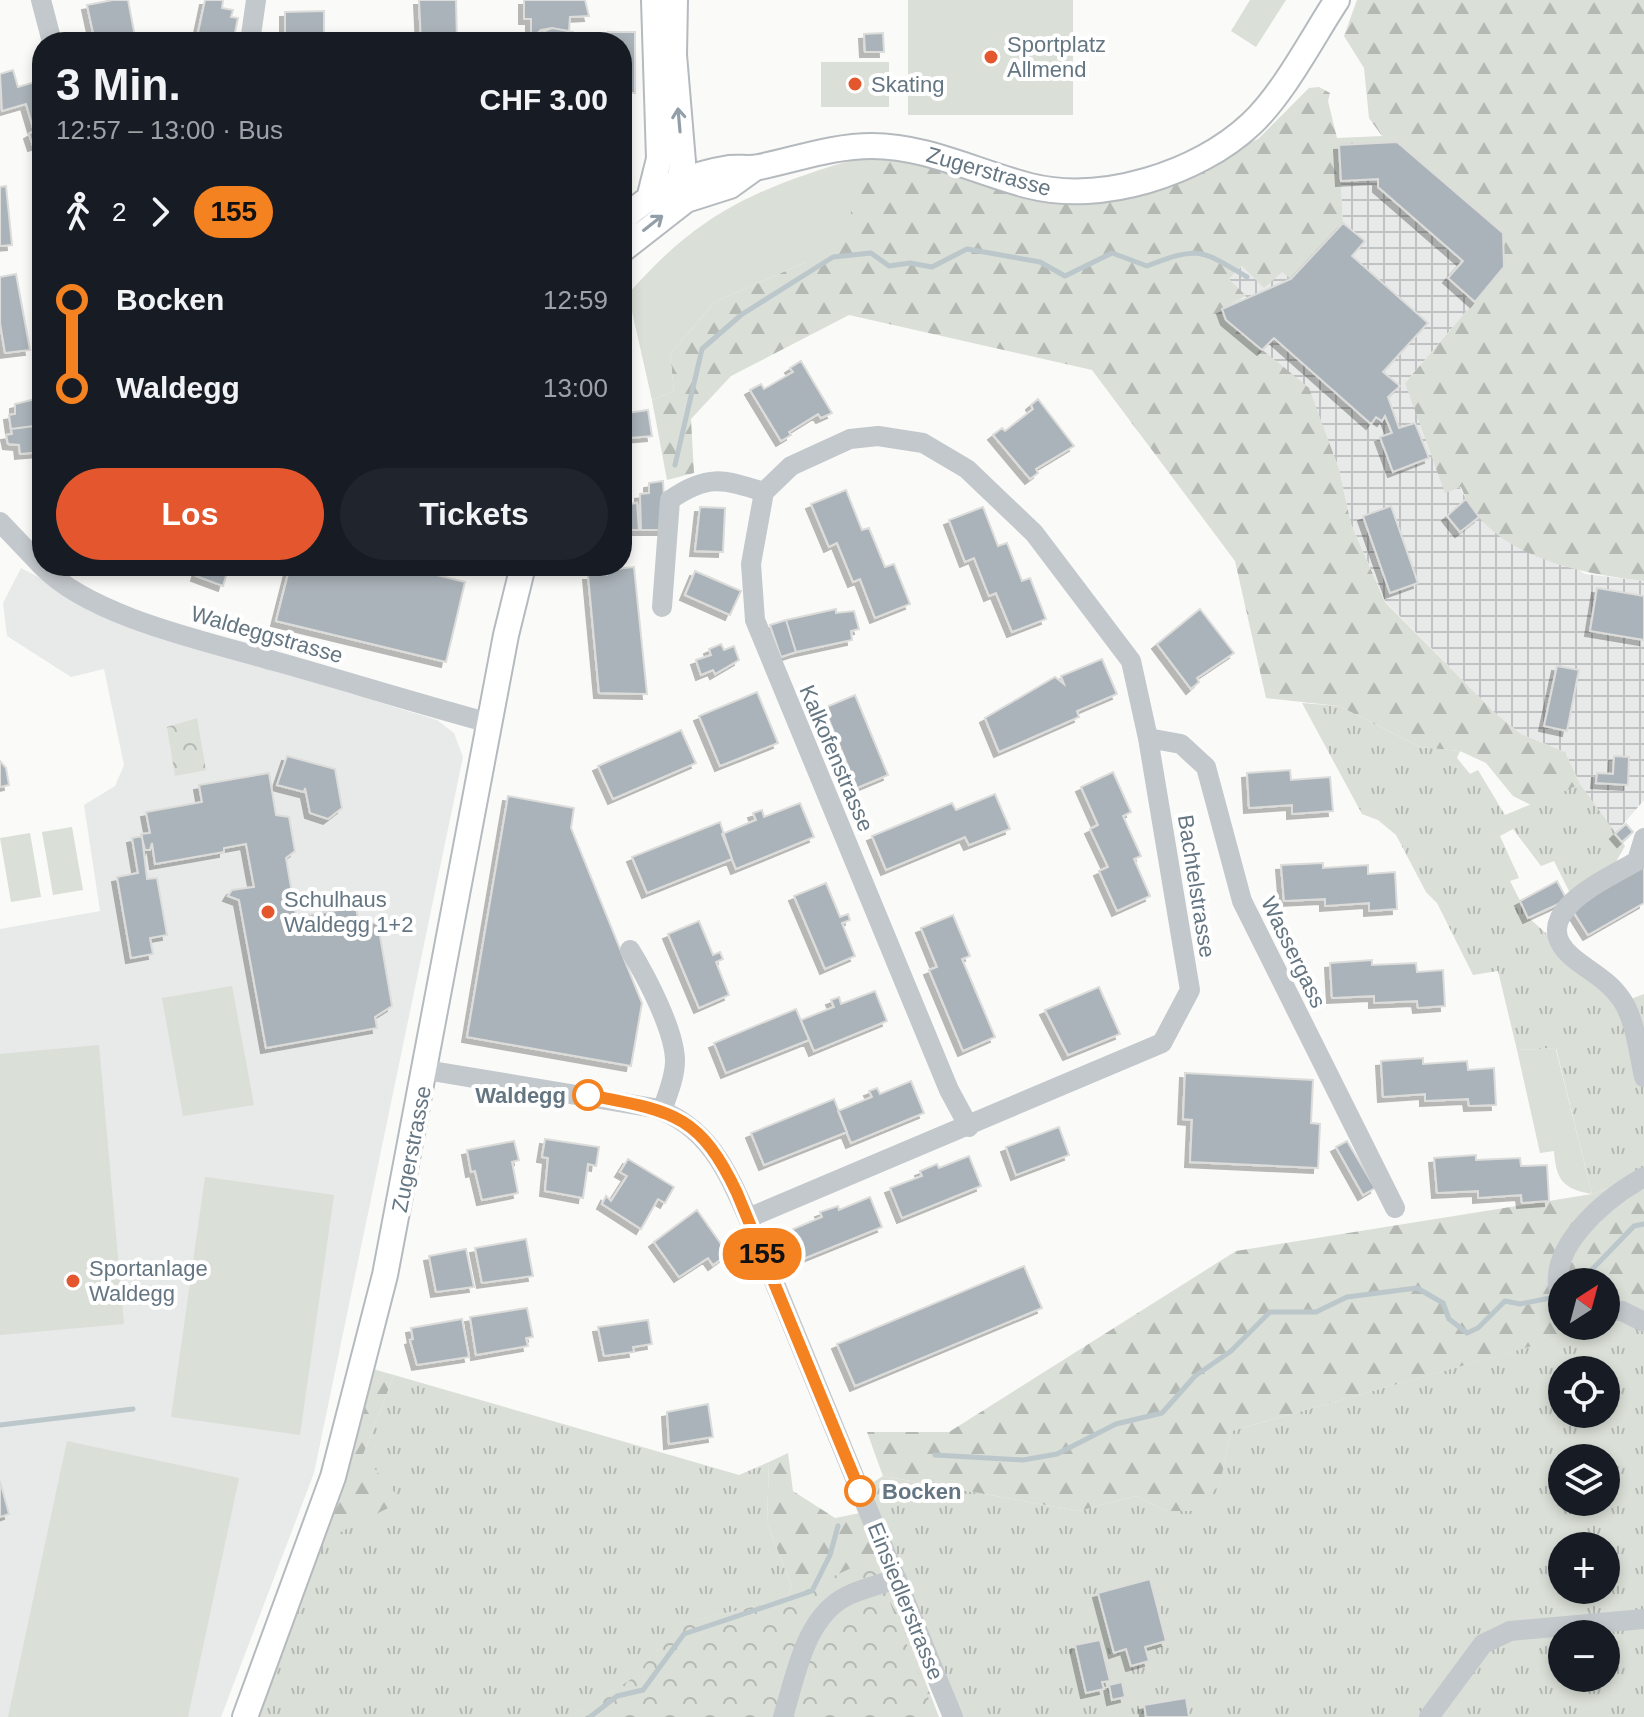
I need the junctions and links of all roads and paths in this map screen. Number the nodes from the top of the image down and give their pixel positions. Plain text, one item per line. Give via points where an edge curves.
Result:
1 (41, 0) edge
2 (256, 0) edge
3 (654, 0) edge
4 (675, 0) edge
5 (1337, 0) edge
6 (49, 32) edge
7 (251, 32) edge
8 (659, 159) junction
9 (682, 192) junction
10 (650, 195) junction
11 (632, 211) edge
12 (632, 240) edge
13 (764, 492) junction
14 (0, 522) edge
15 (32, 556) edge
16 (52, 576) edge
17 (521, 576) edge
18 (662, 607) dead end
19 (490, 723) junction
20 (1148, 738) junction
21 (1644, 838) edge
22 (630, 950) dead end
23 (426, 1070) junction
24 (1644, 1077) edge
25 (662, 1111) junction
26 (969, 1127) junction
27 (1644, 1177) edge
28 (1395, 1208) dead end
29 (748, 1218) junction
30 (1558, 1268) edge
31 (1620, 1311) edge
32 (1644, 1322) edge
33 (897, 1579) junction
34 (1644, 1619) edge
35 (245, 1717) edge
36 (783, 1717) edge
37 (953, 1717) edge
38 (1429, 1717) edge

1 - 6 street
2 - 7 street
3 - 8 main road
9 -> 4 main road
5 - 9 main road, Zugerstrasse via 1253,122 1202,157 1130,183 1048,190 912,149 875,146 842,147 755,168 730,186
8 - 9 main road
8 - 10 main road
9 - 10 main road, Zugerstrasse
12 -> 9 main road, Zugerstrasse
10 - 11 main road, Zugerstrasse
13 - 18 street via 724,479 692,484 670,500
13 - 20 street, Bachtelstrasse via 791,466 850,439 878,436 923,443 967,469 1034,533 1131,661
13 - 26 street, Kalkofenstrasse via 751,564 755,620
14 - 15 street, Waldeggstrasse
16 - 19 street, Waldeggstrasse via 106,607 162,628
17 - 19 main road, Zugerstrasse
19 - 23 main road, Zugerstrasse
20 - 26 street, Bachtelstrasse via 1190,990 1162,1043
20 - 28 street, Wassergass via 1181,744 1206,767 1242,901
21 - 24 street via 1637,861 1571,902 1558,915 1555,930 1560,944 1601,976 1623,1002
22 - 25 street via 675,1050 676,1065
23 - 25 street, Einsiedlerstrasse
23 - 35 main road, Zugerstrasse via 385,1275 333,1477
25 - 29 street, Einsiedlerstrasse via 705,1138
26 - 29 street, Bachtelstrasse
27 - 30 street via 1582,1225
29 - 33 street, Einsiedlerstrasse
31 - 32 street
33 - 36 street via 847,1595 827,1611 803,1651
33 - 37 street, Einsiedlerstrasse
34 - 38 street via 1493,1636

